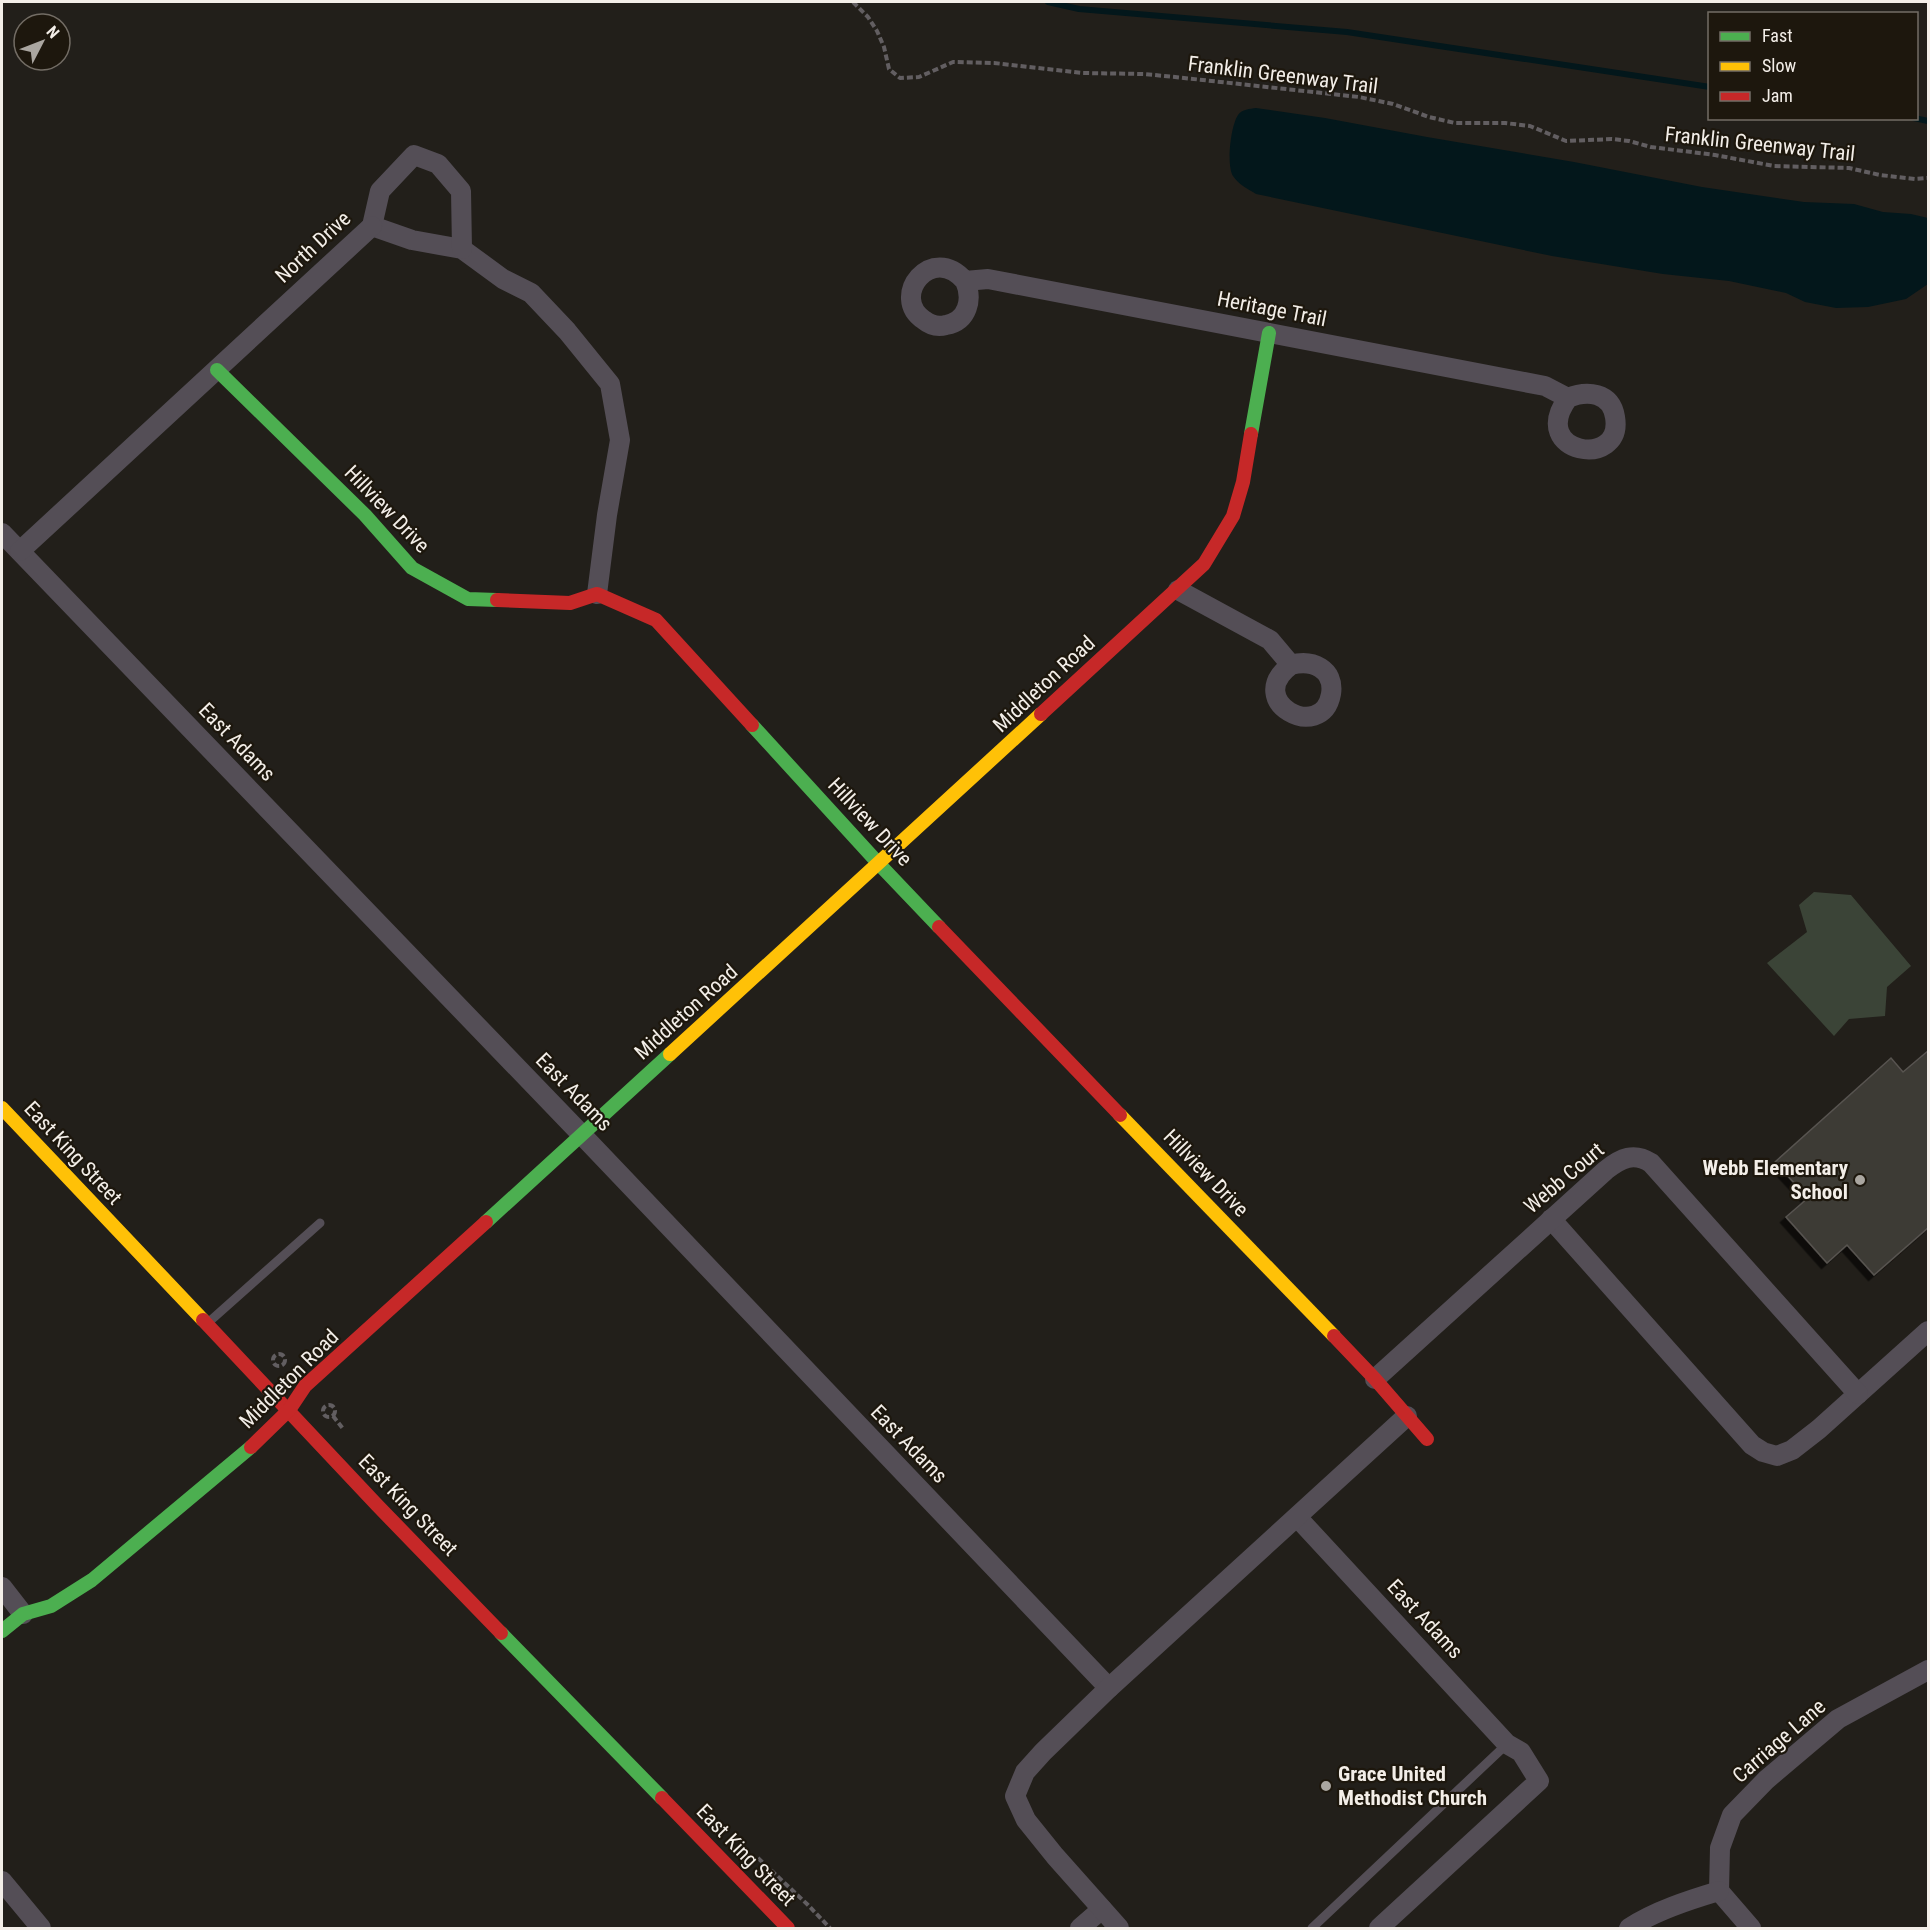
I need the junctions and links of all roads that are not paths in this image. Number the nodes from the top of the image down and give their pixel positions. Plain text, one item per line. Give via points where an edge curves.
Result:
1 (372, 226) junction
2 (462, 249) junction
3 (965, 281) dead end
4 (1269, 333) junction
5 (217, 370) junction
6 (1568, 398) dead end
7 (2, 533) edge
8 (20, 551) junction
9 (1178, 590) junction
10 (597, 594) junction
11 (1291, 664) dead end
12 (879, 864) junction
13 (2, 1108) edge
14 (582, 1135) junction
15 (1551, 1219) junction
16 (320, 1223) dead end
17 (206, 1324) junction
18 (1929, 1331) edge
19 (1375, 1379) junction
20 (1858, 1394) junction
21 (289, 1410) junction
22 (1407, 1416) junction
23 (1427, 1439) dead end
24 (1297, 1517) junction
25 (2, 1587) edge
26 (23, 1614) junction
27 (2, 1631) edge
28 (1929, 1670) edge
29 (1109, 1688) junction
30 (1507, 1744) junction
31 (2, 1881) edge
32 (1719, 1892) junction
33 (1102, 1909) junction
34 (786, 1928) edge
35 (41, 1929) edge
36 (1080, 1929) edge
37 (1119, 1929) edge
38 (1312, 1929) edge
39 (1379, 1929) edge
40 (1629, 1929) edge
41 (1750, 1929) edge

1 - 2 street, North Drive via 412,240
1 - 2 street via 380,191 414,155 438,164 461,191
1 - 5 street, North Drive
2 - 10 street, North Drive via 503,279 531,293 610,384 620,440
3 - 4 street, Heritage Trail via 988,279
4 - 6 street, Heritage Trail via 1545,386
4 - 9 street, Middleton Road via 1243,482 1233,516 1204,564
5 - 8 street, North Drive
5 - 10 street, Hillview Drive via 365,515 412,568 468,599 570,603
7 - 8 street, East Adams
8 - 14 street, East Adams
9 - 11 street via 1270,640
9 - 12 street, Middleton Road
10 - 12 street, Hillview Drive via 656,620
12 - 14 street, Middleton Road
12 - 19 street, Hillview Drive
13 - 17 street, East King Street
14 - 21 street, Middleton Road via 305,1386
14 - 29 street, East Adams
15 - 19 street, Webb Court
15 - 20 street via 1752,1445 1763,1452 1777,1456 1792,1450
15 - 20 street, Webb Court via 1617,1161 1634,1156 1643,1158
16 - 17 lane
17 - 21 street, East King Street
18 - 20 street
19 - 22 street, Hillview Drive
21 - 26 street, Middleton Road via 234,1462 92,1580 51,1606
21 - 34 street, East King Street
22 - 23 street, Hillview Drive
22 - 24 street
24 - 29 street
24 - 30 street, East Adams
25 - 26 street
26 - 27 street, Middleton Road
28 - 32 street, Carriage Lane via 1838,1719 1766,1780 1732,1815 1720,1848
29 - 33 street via 1025,1772 1015,1796 1026,1820
30 - 38 lane
30 - 39 street, East Adams via 1521,1752 1539,1781
31 - 35 street
32 - 40 street via 1684,1903
32 - 41 street
33 - 36 street
33 - 37 street

